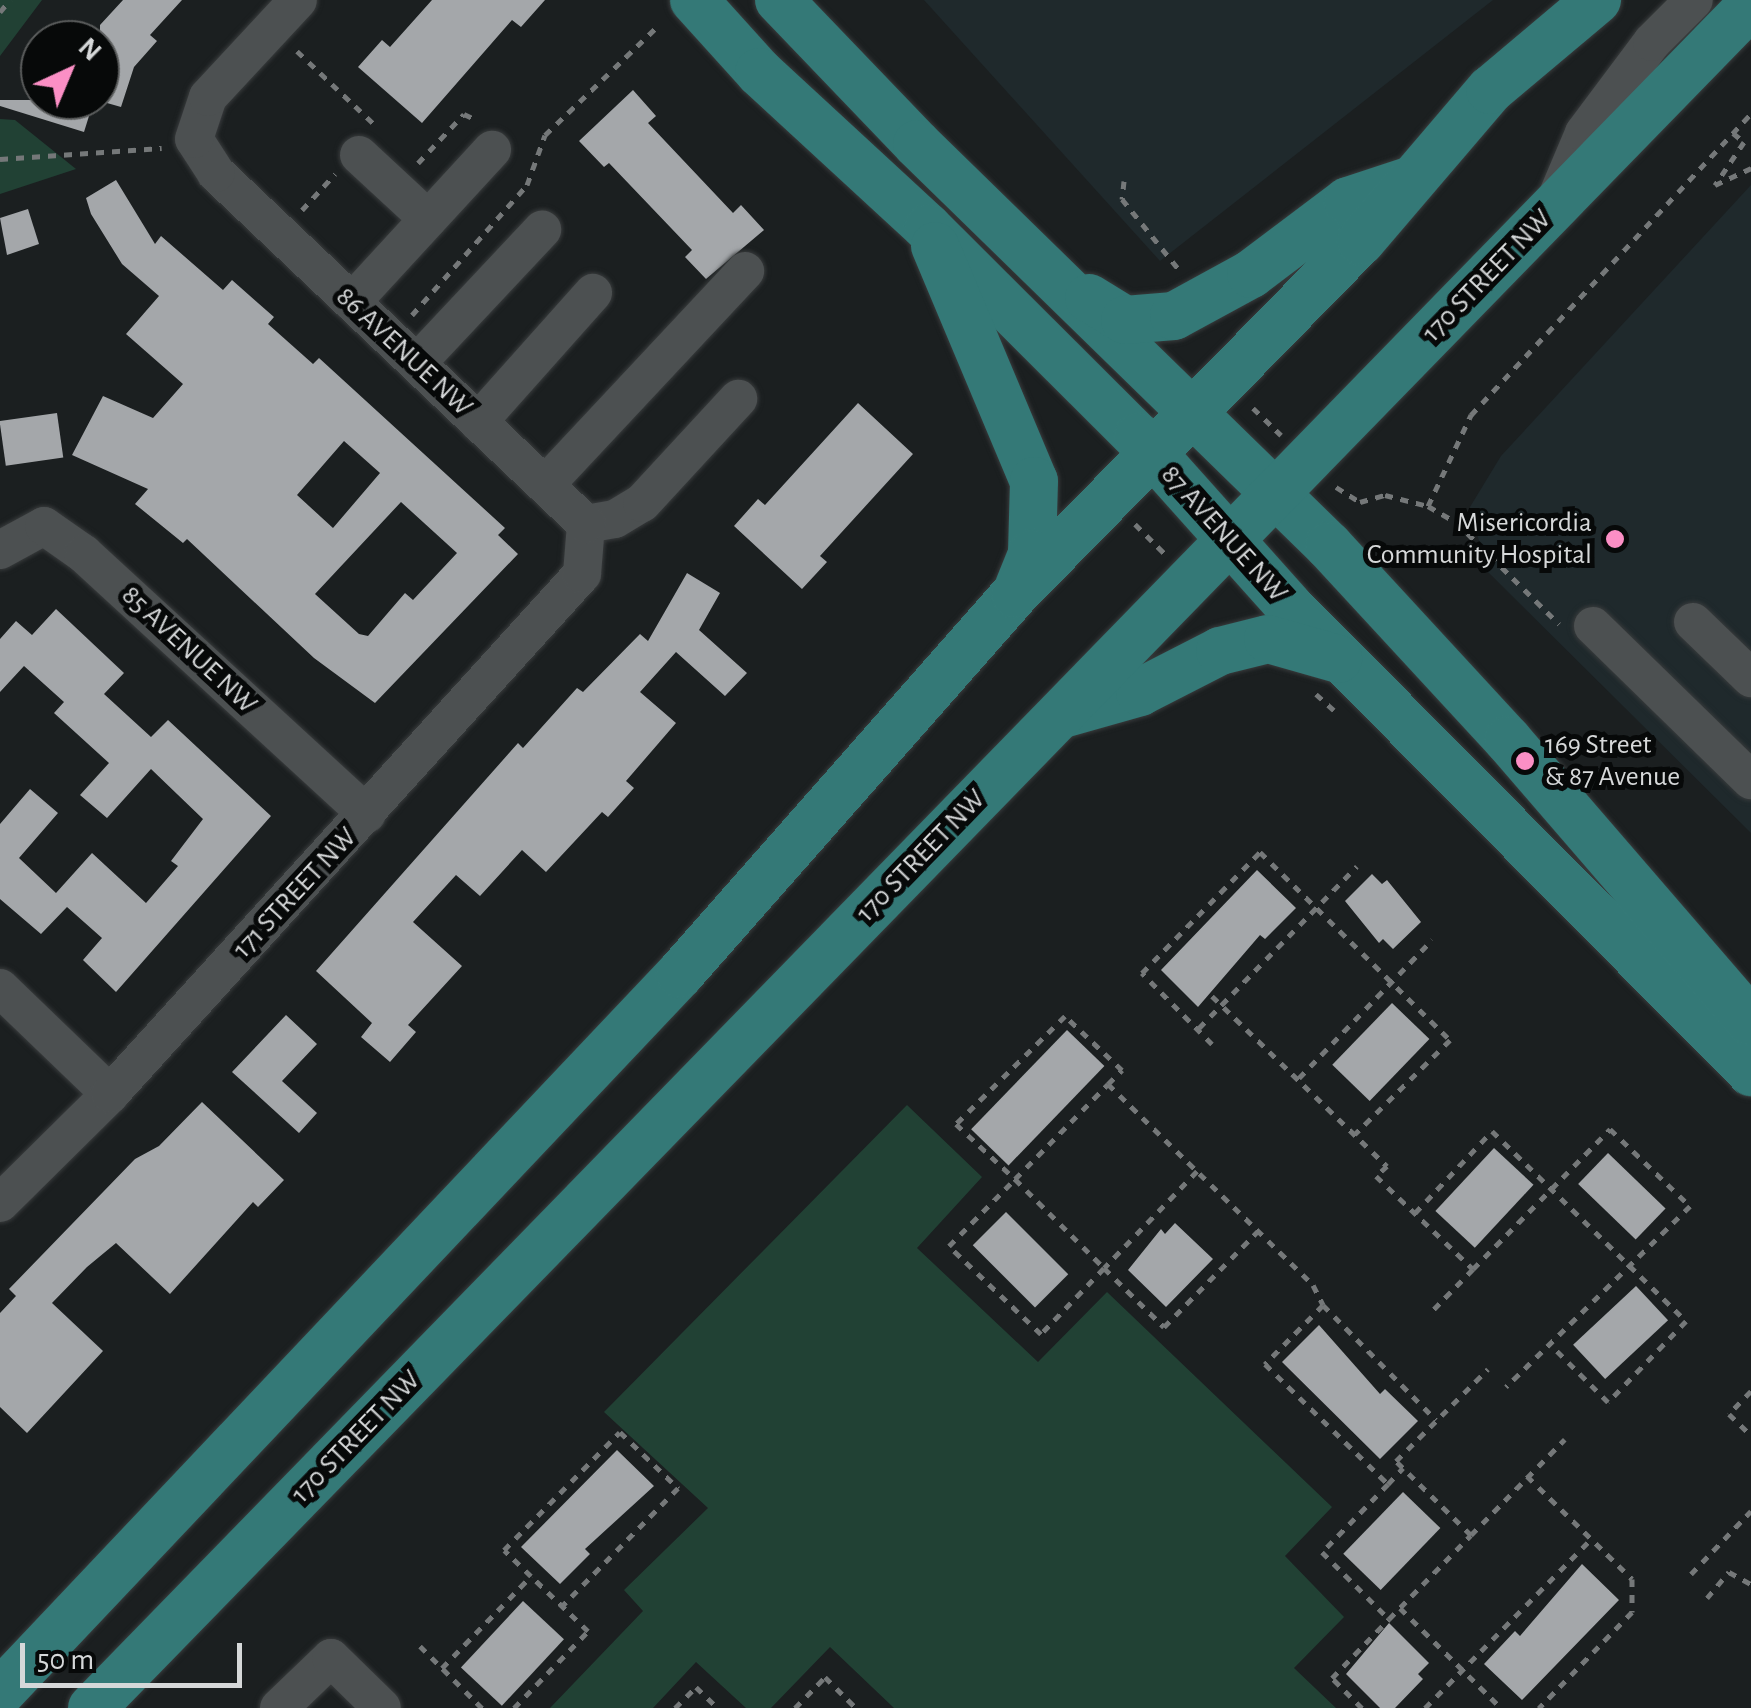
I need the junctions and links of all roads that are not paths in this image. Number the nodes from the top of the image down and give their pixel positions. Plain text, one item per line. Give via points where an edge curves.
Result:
1 (298, 0) edge
2 (760, 0) edge
3 (1597, 0) edge
4 (1694, 0) edge
5 (1751, 5) edge
6 (675, 13) edge
7 (791, 13) edge
8 (502, 139) road end
9 (355, 154) road end
10 (1415, 179) junction
11 (1552, 209) junction
12 (428, 219) junction
13 (928, 228) junction
14 (542, 230) dead end
15 (1034, 260) junction
16 (745, 271) dead end
17 (593, 293) dead end
18 (352, 302) junction
19 (404, 351) junction
20 (738, 399) dead end
21 (1191, 414) junction
22 (478, 422) junction
23 (1152, 453) junction
24 (545, 484) junction
25 (1274, 494) junction
26 (586, 524) junction
27 (1229, 542) junction
28 (0, 550) edge
29 (1015, 594) junction
30 (1692, 622) dead end
31 (1593, 626) dead end
32 (1328, 676) junction
33 (1751, 678) edge
34 (1059, 714) junction
35 (1751, 780) edge
36 (367, 814) junction
37 (0, 988) edge
38 (1746, 1046) edge
39 (110, 1094) junction
40 (0, 1203) edge
41 (0, 1694) edge
42 (92, 1708) edge
43 (279, 1708) edge
44 (382, 1708) edge

1 - 18 street, 86 AVENUE NW via 208,97 194,139 216,173
2 - 7 main road, 87 AVENUE NW
3 - 10 main road via 1490,90
4 - 11 street via 1652,42 1584,133
5 - 11 main road, 170 STREET NW
6 - 13 main road, 87 AVENUE NW via 759,72
7 - 15 main road, 87 AVENUE NW
8 - 12 street
9 - 12 street
10 - 15 main road via 1348,201 1250,274 1174,316 1148,322 1108,311
10 - 21 main road
11 - 25 main road, 170 STREET NW
12 - 18 street
13 - 23 main road, 87 AVENUE NW
13 - 29 main road via 1034,482 1032,554
14 - 19 street
15 - 21 main road, 87 AVENUE NW
16 - 24 street
17 - 22 street
18 - 19 street, 86 AVENUE NW
19 - 22 street, 86 AVENUE NW
20 - 26 street via 642,504 615,520
21 - 23 main road
21 - 25 main road, 87 AVENUE NW
22 - 24 street, 86 AVENUE NW
23 - 27 main road, 87 AVENUE NW
23 - 29 main road
24 - 26 street, 86 AVENUE NW
25 - 27 main road, 170 STREET NW
25 - 38 main road, 87 AVENUE NW via 1508,740
26 - 36 street, 171 STREET NW via 582,574
27 - 32 main road, 87 AVENUE NW
27 - 34 main road, 170 STREET NW
28 - 36 street, 85 AVENUE NW via 44,526 84,554
29 - 41 main road via 680,974
30 - 33 street
31 - 35 street
32 - 34 main road via 1268,638 1220,651 1140,692
32 - 38 main road, 87 AVENUE NW
34 - 42 main road, 170 STREET NW
36 - 39 street, 171 STREET NW
37 - 39 street
39 - 40 street, 171 STREET NW
43 - 44 street via 331,1658

